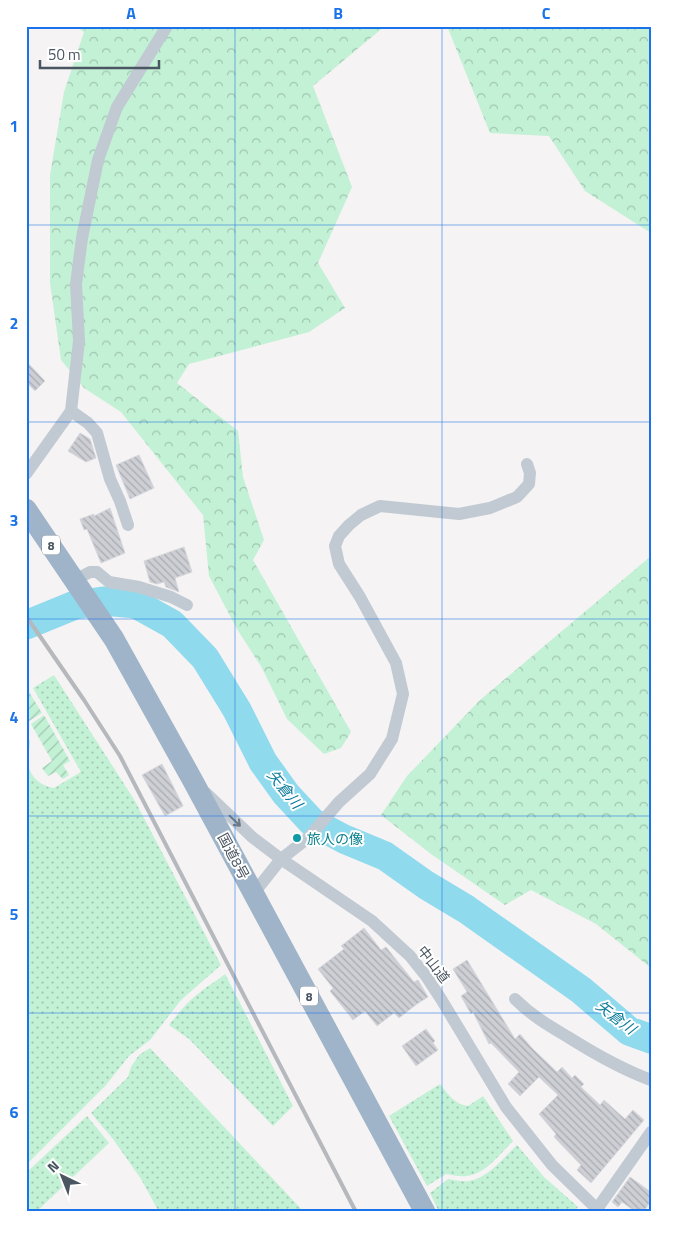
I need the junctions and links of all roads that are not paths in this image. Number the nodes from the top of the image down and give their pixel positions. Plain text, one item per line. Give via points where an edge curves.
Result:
1 (166, 26) edge
2 (72, 411) junction
3 (528, 464) dead end
4 (26, 474) edge
5 (26, 509) edge
6 (128, 525) dead end
7 (77, 583) junction
8 (187, 605) dead end
9 (193, 781) junction
10 (252, 837) junction
11 (226, 840) junction
12 (281, 859) junction
13 (254, 893) junction
14 (516, 999) dead end
15 (651, 1080) edge
16 (651, 1132) edge
17 (599, 1210) edge
18 (425, 1212) edge

1 - 2 street via 117,107 98,160 76,284 79,341
2 - 4 street
2 - 6 street via 97,433 110,480
3 - 12 street via 529,484 517,497 490,508 459,514 380,506 361,515 340,536 335,546 339,564 396,663 403,694 392,739 370,774 308,838
5 - 7 highway, 国道8号 / 8
7 - 8 street via 90,572 97,572 109,582 139,587
7 - 9 highway, 国道8号 / 8 via 114,639
9 -> 10 street, 中山道
9 - 11 highway, 国道8号 / 8
10 - 11 street
10 - 12 street, 中山道
11 - 13 highway, 国道8号 / 8
12 - 13 street
12 - 17 street, 中山道 via 372,921 410,956 441,998 506,1107 552,1165
13 - 18 highway, 国道8号 / 8
14 - 15 street via 530,1014 590,1051
16 - 17 street

